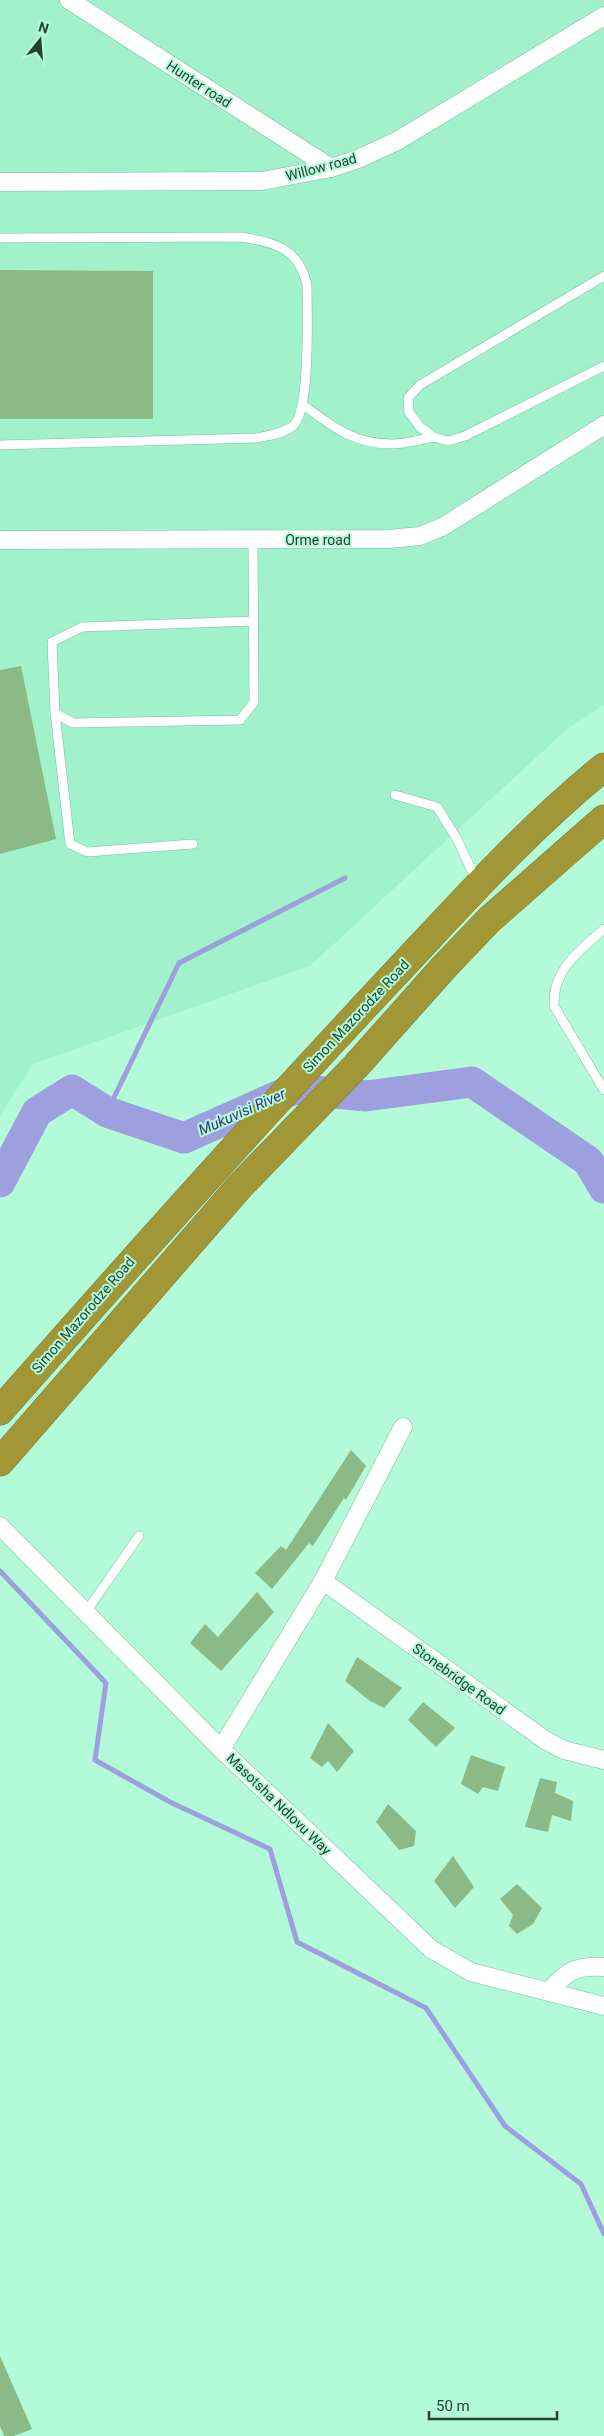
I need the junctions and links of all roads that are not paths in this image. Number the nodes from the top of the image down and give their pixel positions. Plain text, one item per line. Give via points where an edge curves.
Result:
1 (69, 0) edge
2 (604, 16) edge
3 (331, 168) junction
4 (0, 182) edge
5 (0, 238) edge
6 (604, 276) edge
7 (604, 366) edge
8 (302, 404) junction
9 (604, 425) edge
10 (434, 437) junction
11 (0, 445) edge
12 (0, 540) edge
13 (253, 540) junction
14 (254, 621) junction
15 (55, 713) junction
16 (604, 767) edge
17 (394, 794) dead end
18 (604, 819) edge
19 (194, 844) dead end
20 (478, 884) junction
21 (604, 929) edge
22 (604, 1090) edge
23 (0, 1411) edge
24 (403, 1427) dead end
25 (0, 1462) edge
26 (0, 1526) edge
27 (139, 1536) dead end
28 (323, 1581) junction
29 (86, 1612) junction
30 (221, 1749) junction
31 (604, 1760) edge
32 (604, 1967) edge
33 (549, 1990) junction
34 (604, 2006) edge

1 - 3 street, Hunter road
2 - 3 street, Willow road via 397,141
3 - 4 street, Willow road via 262,181
5 - 8 lane via 241,238 263,240 285,248 304,271 307,285 307,370
6 - 10 lane via 420,385 408,398 409,412 420,427
7 - 10 lane via 465,436 448,441
8 - 10 lane via 360,441 393,444
8 - 11 lane via 295,425 280,433 257,438
9 - 13 street, Orme road via 444,526 420,536 389,540
12 - 13 street, Orme road
13 - 14 lane
14 - 15 lane via 82,627 52,642
14 - 15 lane via 254,702 240,720 73,723
15 - 19 lane via 70,844 86,852
16 - 20 highway, Simon Mazorodze Road via 536,826
17 - 20 lane via 437,807 457,839
18 - 25 highway via 489,920 394,1021 355,1067 240,1186
20 - 23 highway, Simon Mazorodze Road via 161,1226
21 - 22 lane via 573,956 561,972 553,993 554,1006
24 - 28 street
26 - 29 street, Masotsha Ndlovu Way
27 - 29 lane
28 - 30 street
28 - 31 street, Stonebridge Road via 545,1740 564,1750
29 - 30 street, Masotsha Ndlovu Way
30 - 33 street, Masotsha Ndlovu Way via 431,1949 471,1972
32 - 33 street via 587,1965 573,1970
33 - 34 street, Masotsha Ndlovu Way

